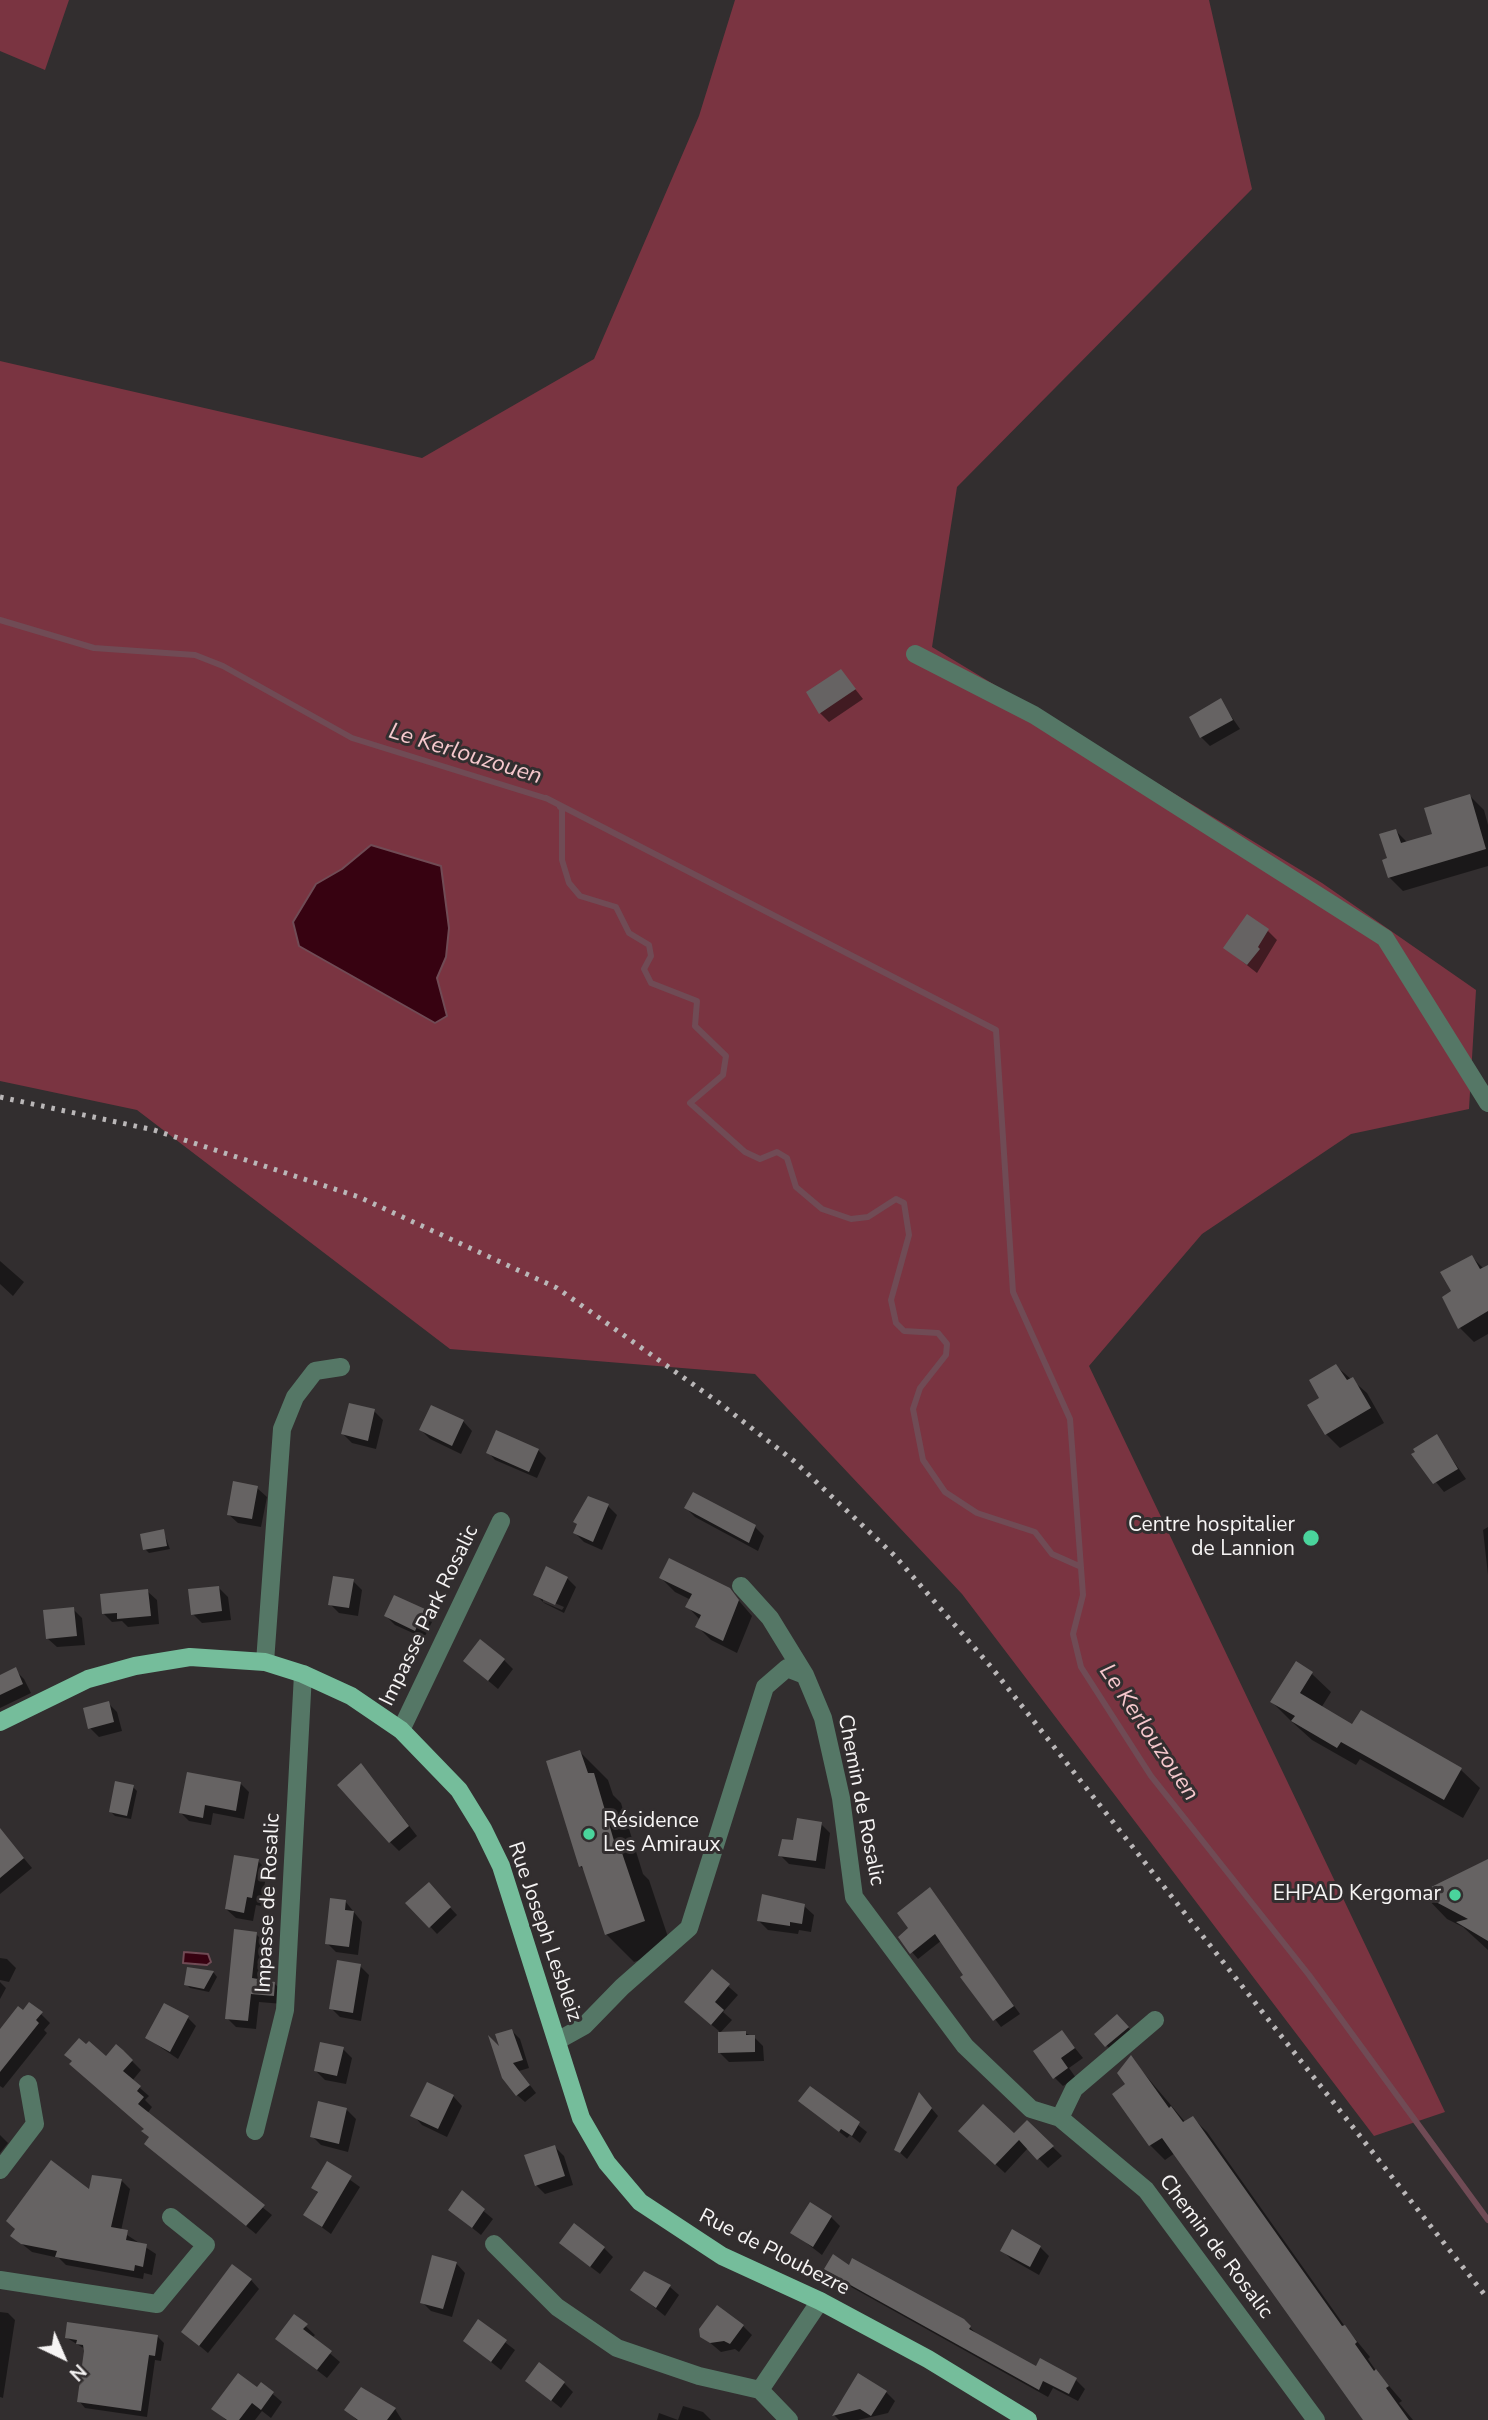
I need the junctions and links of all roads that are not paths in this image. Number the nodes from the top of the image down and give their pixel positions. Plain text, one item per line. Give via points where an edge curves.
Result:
1 (915, 654) dead end
2 (1488, 1103) edge
3 (341, 1367) dead end
4 (501, 1521) dead end
5 (741, 1586) dead end
6 (265, 1662) junction
7 (303, 1674) junction
8 (805, 1675) junction
9 (0, 1722) edge
10 (401, 1730) junction
11 (1155, 2021) dead end
12 (557, 2041) junction
13 (565, 2063) joint
14 (28, 2084) dead end
15 (1060, 2118) junction
16 (255, 2131) dead end
17 (0, 2170) edge
18 (172, 2217) dead end
19 (494, 2244) dead end
20 (0, 2280) edge
21 (820, 2301) junction
22 (760, 2390) junction
23 (789, 2420) edge
24 (1028, 2420) edge
25 (1316, 2420) edge

1 - 2 street via 1034,715 1385,938
3 - 6 street via 315,1371 295,1397 282,1429
4 - 10 street, Impasse Park Rosalic
5 - 8 street, Chemin de Rosalic via 770,1618
6 - 7 main road, Rue Joseph Lesbleiz
6 - 9 main road, Rue Joseph Lesbleiz via 190,1657 135,1666 88,1679
7 - 10 main road, Rue Joseph Lesbleiz via 351,1696
7 - 16 street, Impasse de Rosalic via 285,2010
8 - 12 street via 787,1668 765,1687 689,1928 584,2026
8 - 15 street, Chemin de Rosalic via 822,1718 841,1798 854,1897 965,2046 1031,2109
10 - 12 main road, Rue Joseph Lesbleiz via 459,1790 483,1829 501,1866
11 - 15 street via 1074,2089
12 - 13 main road, Rue Joseph Lesbleiz
13 - 21 main road, Rue de Ploubezre via 581,2118 607,2163 640,2203 722,2256
14 - 17 street via 35,2124
15 - 25 street, Chemin de Rosalic via 1146,2190
18 - 20 street via 206,2245 157,2304
19 - 22 street via 557,2307 617,2348 699,2376
21 - 22 street
21 - 24 main road, Rue de Ploubezre
22 - 23 street

